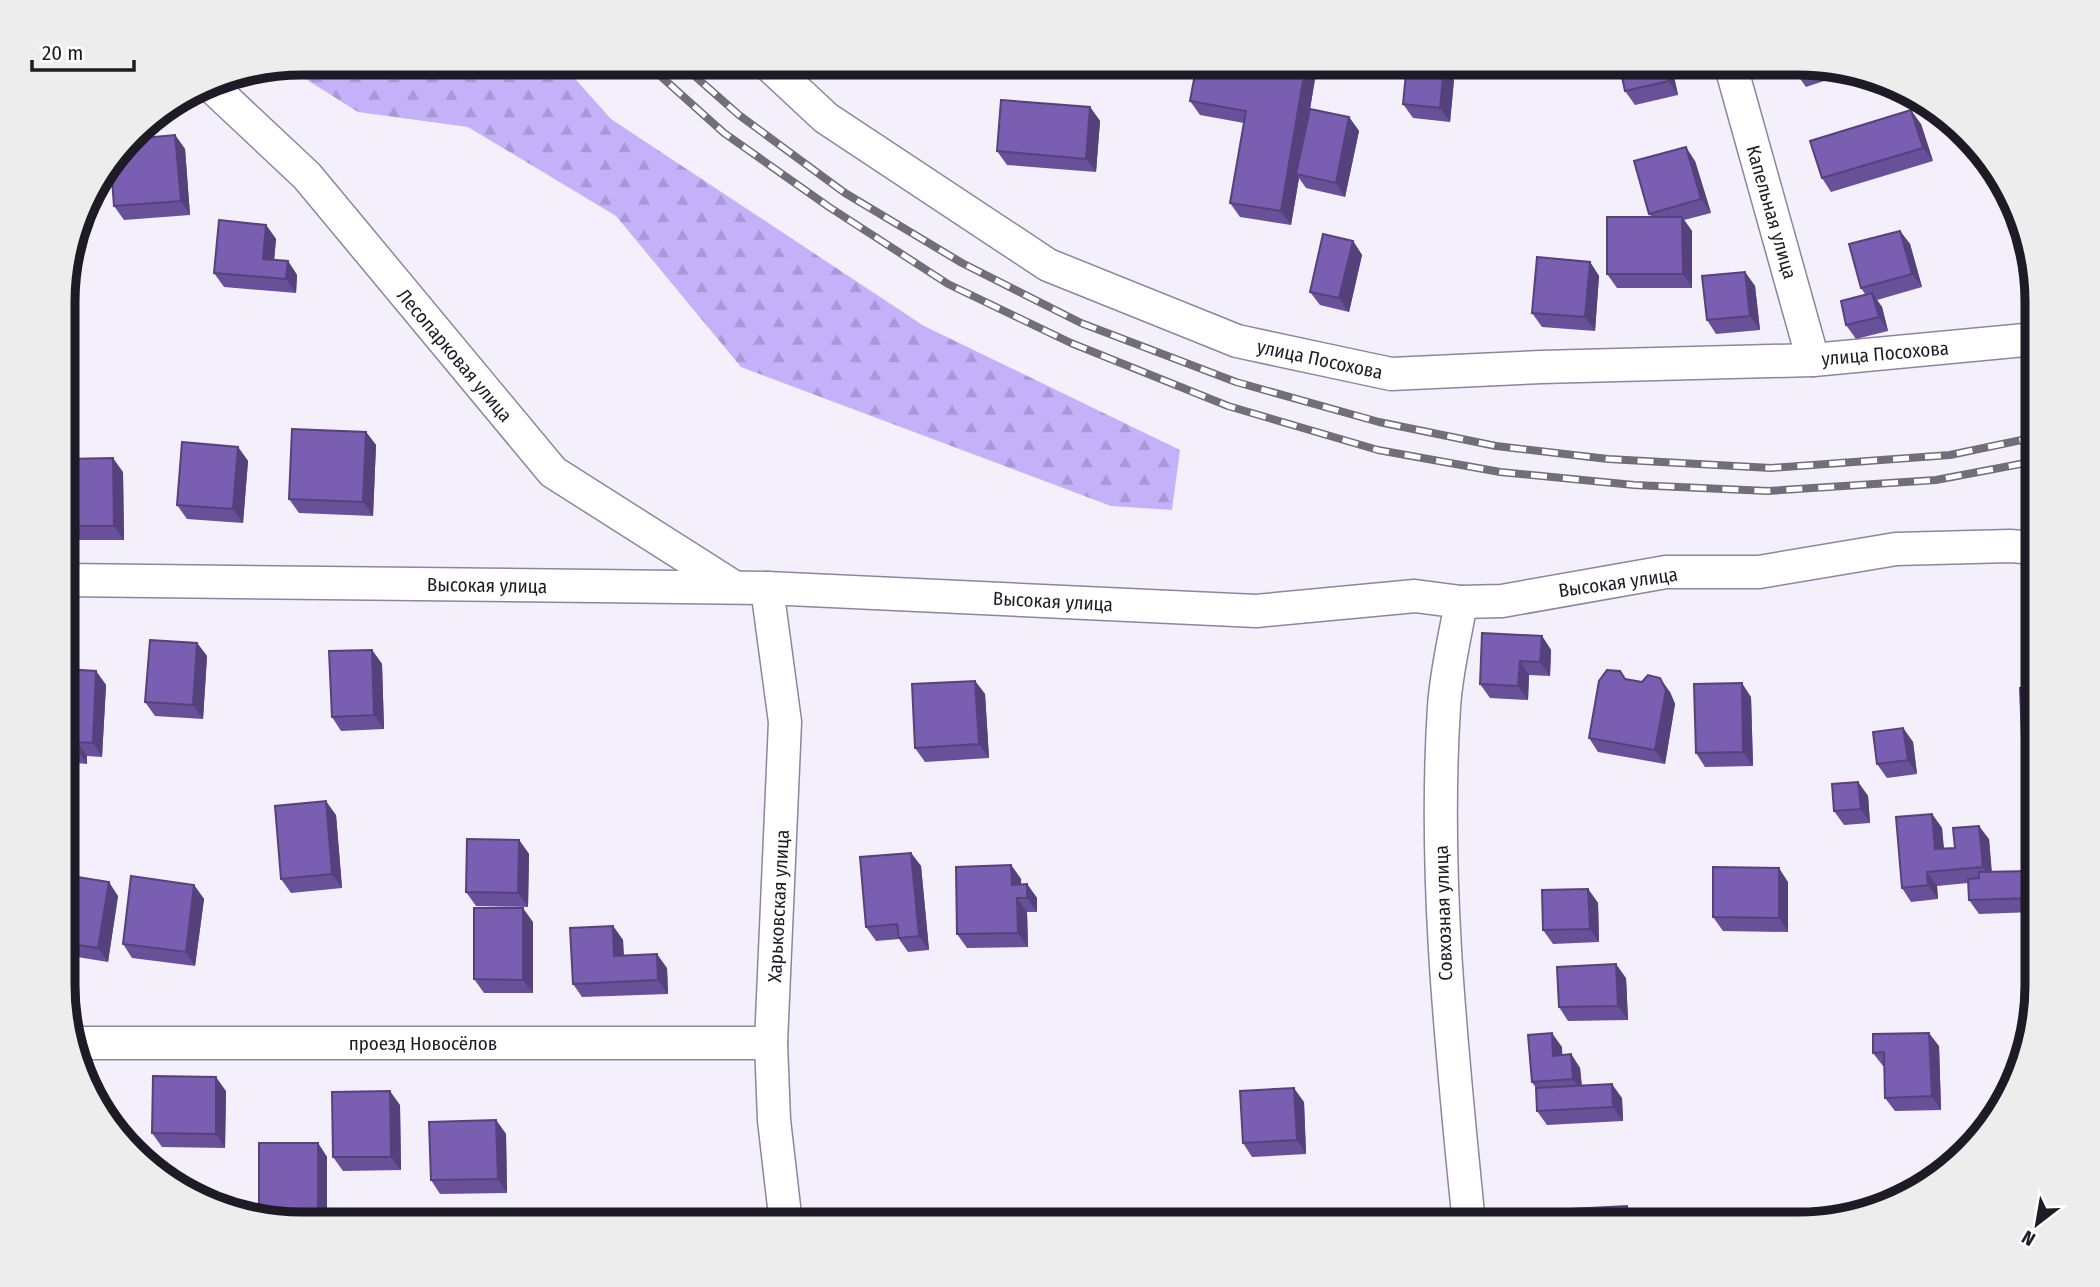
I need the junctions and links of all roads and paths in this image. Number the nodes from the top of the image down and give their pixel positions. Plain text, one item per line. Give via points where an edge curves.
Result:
1 (780, 75) edge
2 (1733, 75) edge
3 (218, 92) edge
4 (2024, 340) edge
5 (1813, 360) junction
6 (2024, 547) edge
7 (75, 580) edge
8 (734, 587) junction
9 (767, 588) junction
10 (1461, 602) junction
11 (83, 1043) edge
12 (771, 1043) junction
13 (1468, 1211) edge
14 (785, 1212) edge

1 - 5 street, улица Посохова via 826,118 1048,265 1237,341 1391,374
2 - 5 street, Капельная улица
3 - 8 street, Лесопарковая улица via 307,176 553,472
4 - 5 street, улица Посохова
6 - 10 street, Высокая улица via 1896,549 1759,572 1666,572 1502,601
7 - 8 street, Высокая улица
8 - 9 street, Высокая улица
9 - 10 street, Высокая улица via 1255,611 1415,597
9 - 12 street, Харьковская улица via 785,722
10 - 13 street, Совхозная улица via 1444,705 1441,839 1446,989
11 - 12 street, проезд Новосёлов
12 - 14 street, Харьковская улица

